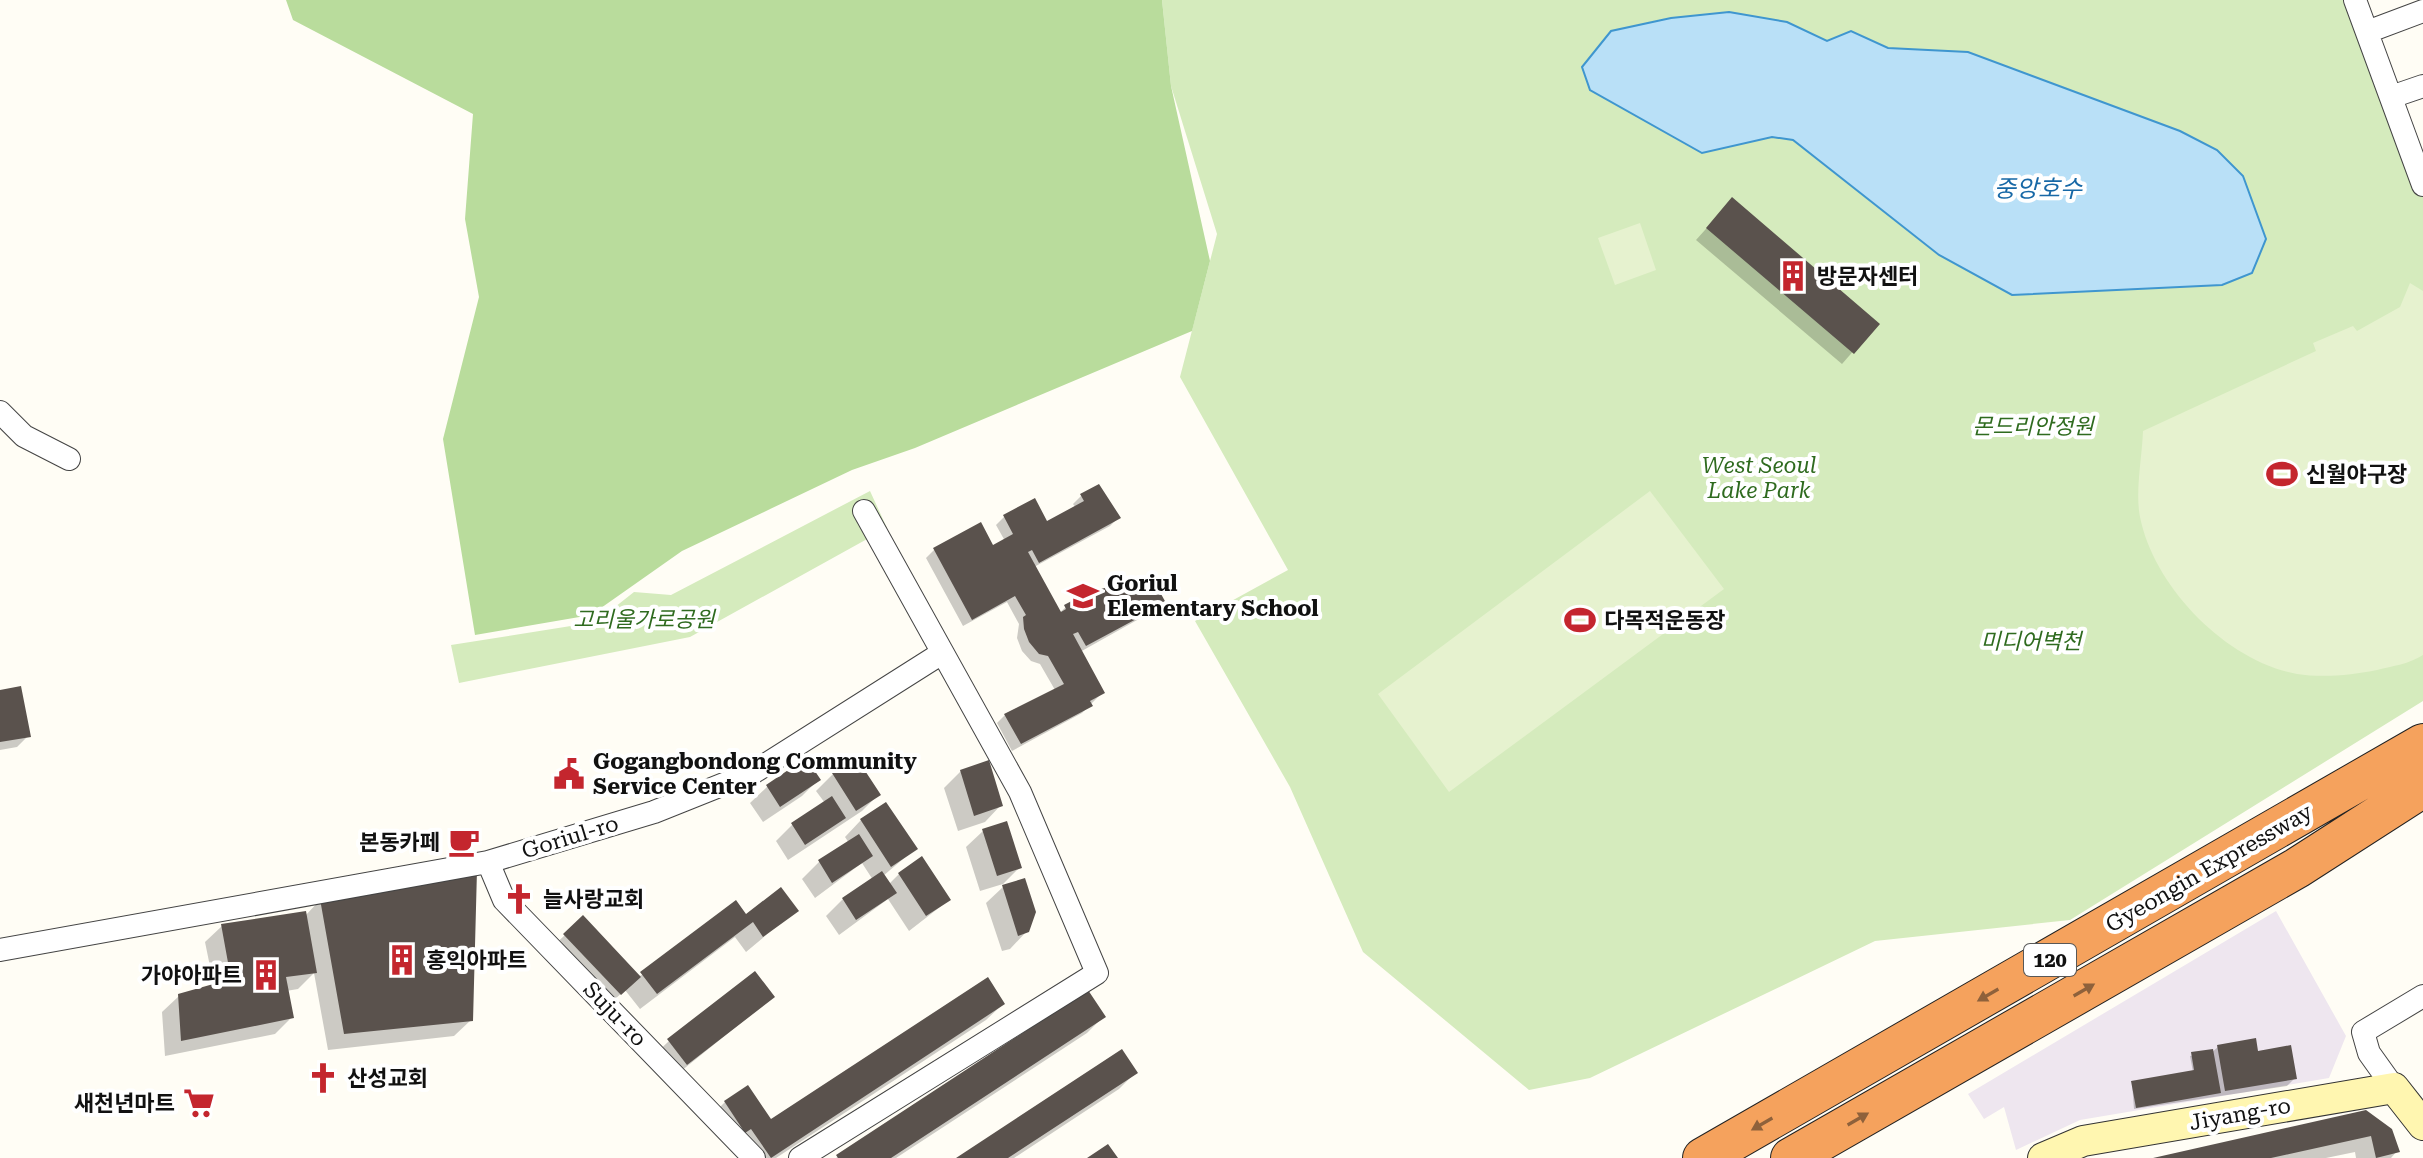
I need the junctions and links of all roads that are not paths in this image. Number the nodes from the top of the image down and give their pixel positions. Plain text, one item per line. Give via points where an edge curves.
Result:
1 (2355, 0) edge
2 (2423, 11) edge
3 (2367, 32) junction
4 (2423, 86) edge
5 (2391, 97) junction
6 (2421, 172) edge
7 (2, 416) edge
8 (69, 459) dead end
9 (864, 511) dead end
10 (942, 653) junction
11 (2416, 758) edge
12 (2423, 813) edge
13 (488, 862) junction
14 (2297, 868) junction
15 (0, 950) edge
16 (2423, 996) edge
17 (2394, 1088) junction
18 (2423, 1125) edge
19 (754, 1158) edge
20 (800, 1158) edge
21 (1703, 1158) edge
22 (1791, 1158) edge
23 (2043, 1158) edge

1 - 3 street
2 - 3 street
3 - 5 street
4 - 5 street
5 - 6 street
7 - 8 street via 24,436
9 - 10 street
10 - 13 street, Goriul-ro via 754,772 654,812
10 - 20 street via 1020,792 1097,973
11 - 14 highway, Gyeongin Expressway
11 -> 21 highway, Gyeongin Expressway / 120
12 - 14 highway via 2377,841
13 - 15 street, Goriul-ro
13 - 19 street, Suju-ro via 504,900
22 -> 14 highway, Gyeongin Expressway / 120
16 - 17 street via 2363,1032 2369,1053
17 - 18 street
17 - 23 street, Jiyang-ro via 2083,1141

